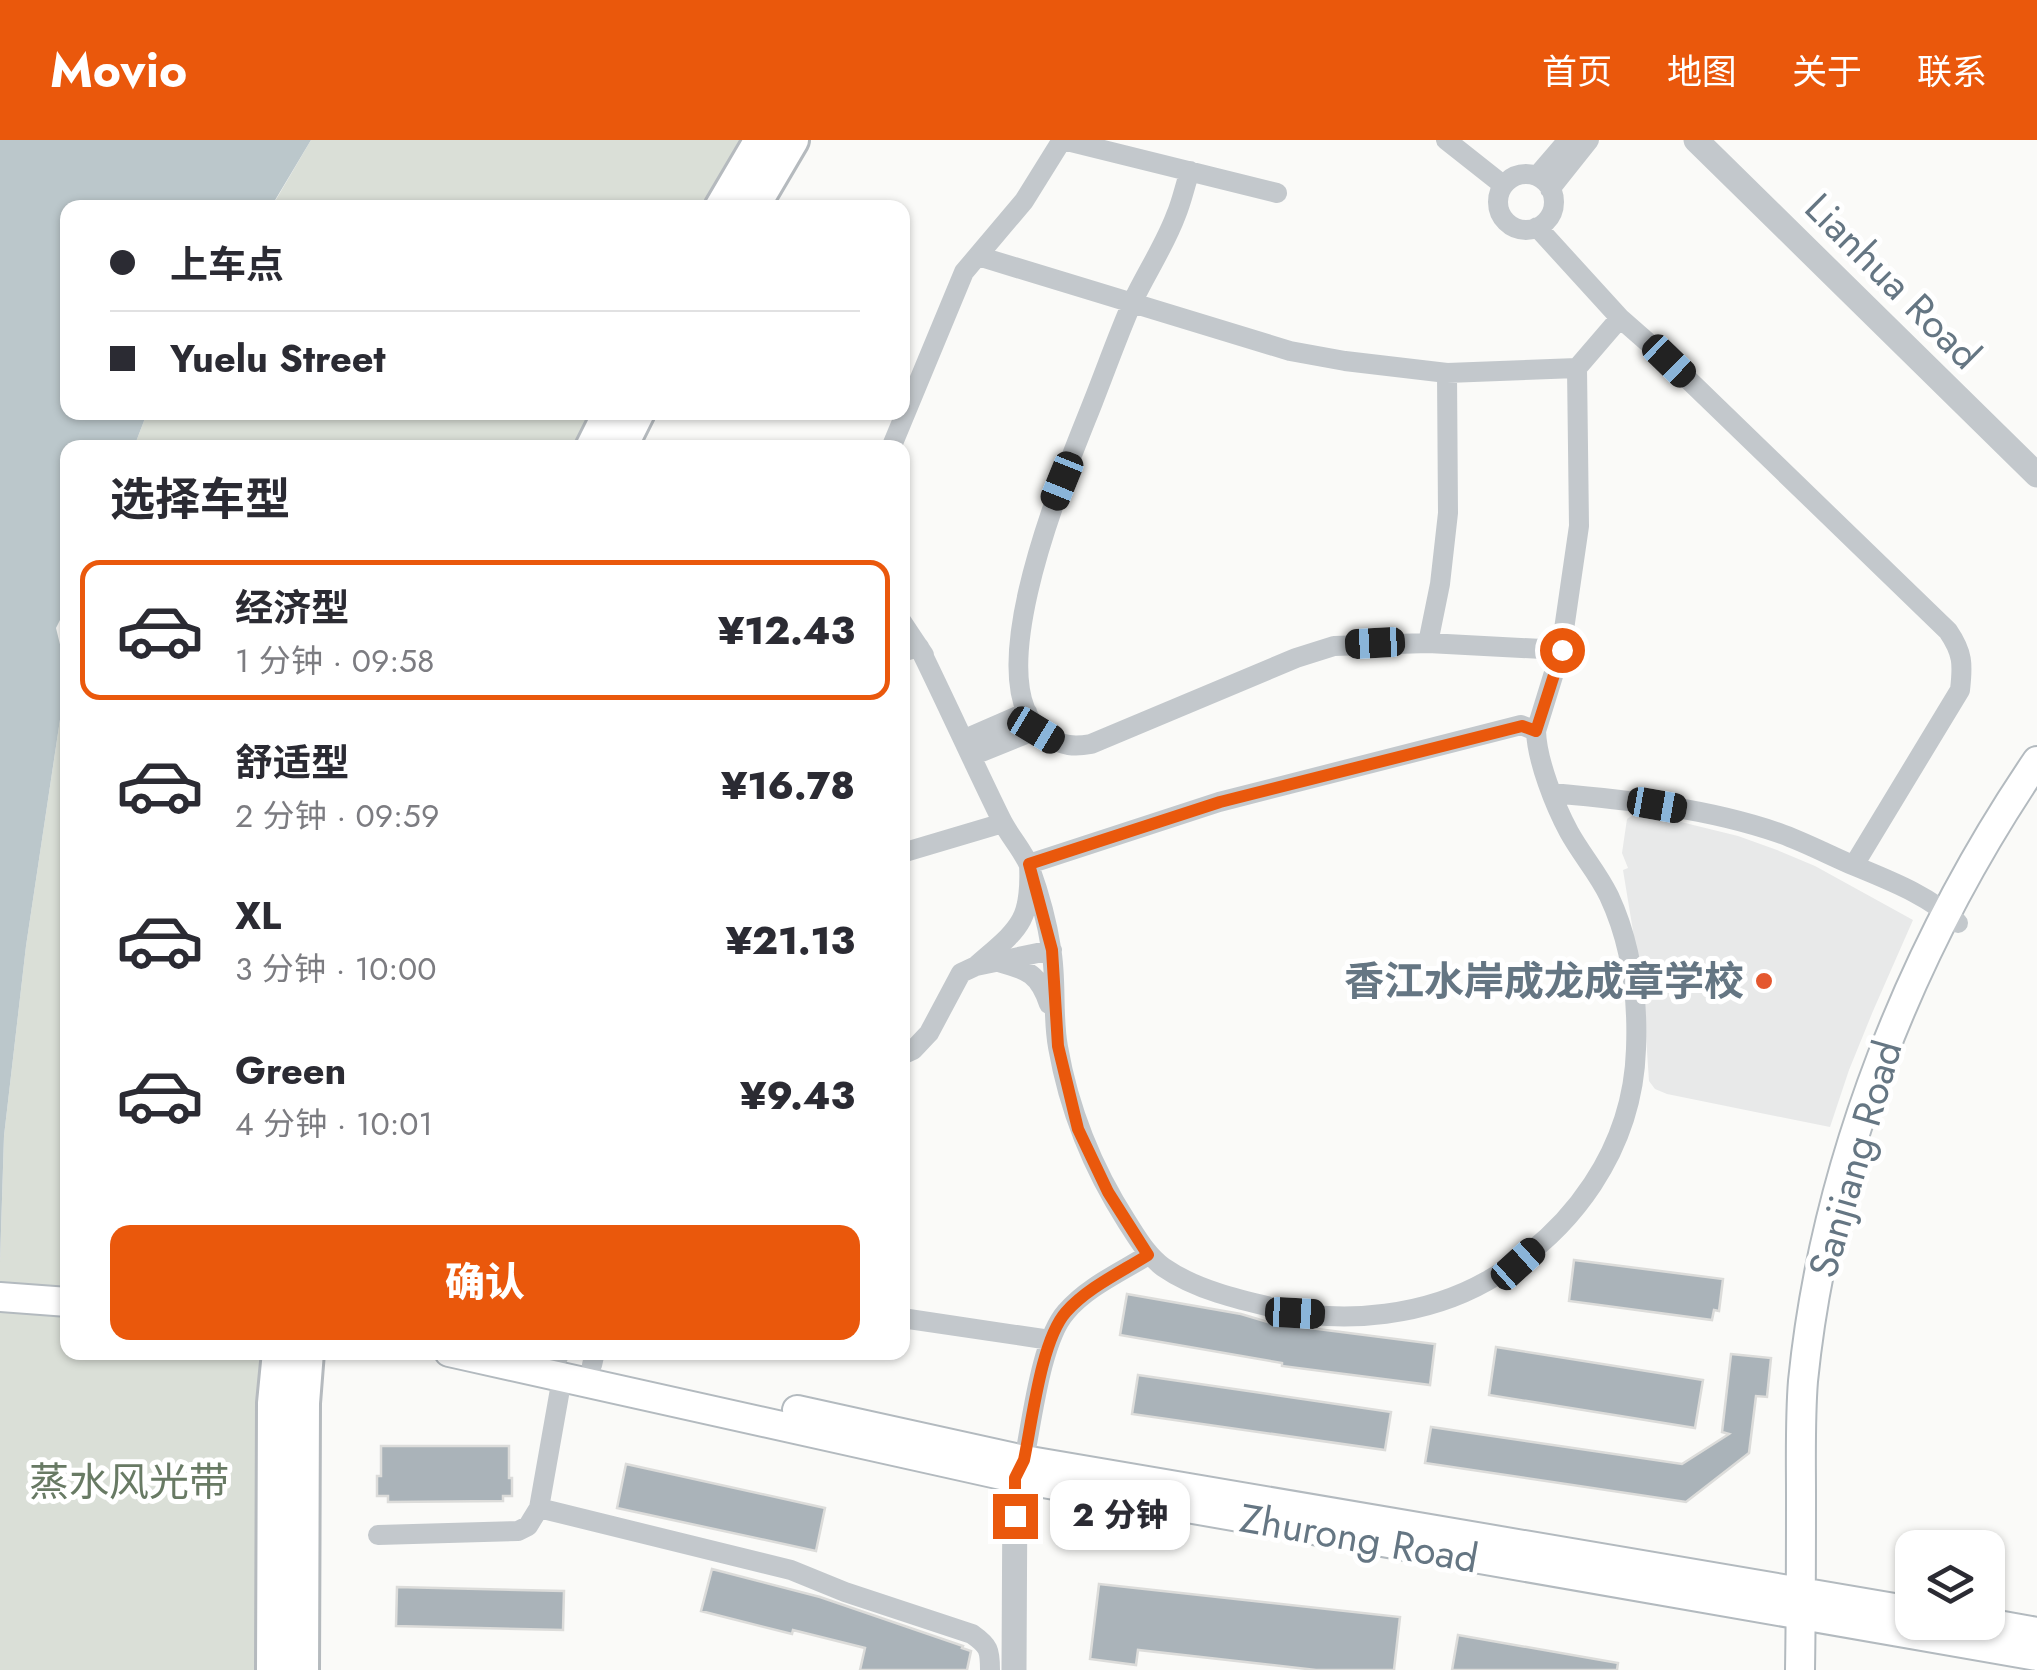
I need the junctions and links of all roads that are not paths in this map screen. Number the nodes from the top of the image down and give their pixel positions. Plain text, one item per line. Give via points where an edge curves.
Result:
1 (761, 140) edge
2 (792, 140) edge
3 (1063, 140) edge
4 (1446, 140) edge
5 (1568, 140) edge
6 (1589, 140) edge
7 (1696, 140) edge
8 (1713, 140) edge
9 (1190, 171) junction
10 (1544, 182) junction
11 (1503, 185) junction
12 (1278, 193) dead end
13 (726, 200) edge
14 (757, 200) edge
15 (1537, 228) junction
16 (978, 256) junction
17 (1132, 304) junction
18 (1620, 318) junction
19 (1577, 368) junction
20 (1447, 373) junction
21 (910, 400) edge
22 (2037, 458) edge
23 (2037, 475) edge
24 (1428, 643) junction
25 (911, 650) edge
26 (1562, 650) junction
27 (1031, 721) junction
28 (1536, 731) junction
29 (973, 746) junction
30 (2037, 762) edge
31 (2037, 789) edge
32 (1552, 793) junction
33 (1003, 823) junction
34 (910, 851) edge
35 (1029, 864) junction
36 (1854, 865) junction
37 (1042, 910) junction
38 (1950, 919) junction
39 (1052, 950) junction
40 (986, 963) junction
41 (1055, 1019) junction
42 (910, 1051) edge
43 (1148, 1255) junction
44 (0, 1297) edge
45 (0, 1306) edge
46 (59, 1307) edge
47 (910, 1319) edge
48 (1050, 1340) junction
49 (278, 1360) edge
50 (307, 1360) edge
51 (553, 1360) edge
52 (597, 1360) edge
53 (1022, 1473) junction
54 (539, 1508) junction
55 (378, 1534) dead end
56 (1808, 1604) junction
57 (1895, 1610) edge
58 (2005, 1626) edge
59 (2037, 1632) edge
60 (2037, 1656) edge
61 (273, 1670) edge
62 (302, 1670) edge
63 (990, 1670) edge
64 (1014, 1670) edge
65 (1025, 1670) edge
66 (1800, 1670) edge
67 (1814, 1670) edge

1 - 13 main road
2 - 14 main road
3 - 9 street
3 - 16 street
4 - 11 street
5 - 10 street
6 - 10 street
7 - 23 street, Lianhua Road
8 - 22 street, Lianhua Road
9 - 12 street
9 - 17 street via 1176,216
10 - 11 street via 1518,175
10 - 15 street via 1554,206
11 - 15 street via 1498,202 1504,220 1519,230
15 - 18 street
16 - 17 street
16 - 21 street via 964,272
17 - 20 street via 1290,350
17 - 27 street via 1047,517 1025,606 1018,678
18 - 19 street
18 - 36 street via 1959,647 1960,690
19 - 20 street
19 - 26 street via 1579,526
20 - 24 street via 1448,512
24 - 26 street
24 - 27 street via 1334,646 1072,748
25 - 29 street via 950,695
26 - 28 street
27 - 29 street
28 - 32 street
28 - 35 street via 1522,726 1220,802
29 - 33 street
30 - 38 main road, Sanjiang Road via 1998,819
31 - 38 main road, Sanjiang Road
32 - 36 street via 1706,814 1778,833
32 - 43 street via 1620,922 1630,958 1636,1050 1630,1098 1611,1156 1554,1231 1518,1264 1478,1287 1380,1314 1295,1313 1249,1302 1198,1286
33 - 34 street
33 - 35 street
35 - 37 street
35 - 40 street via 1028,908
36 - 38 street
37 - 39 street
37 - 40 street via 1024,938
38 - 56 main road, Sanjiang Road via 1882,1092 1826,1314
39 - 40 street
39 - 41 street
40 - 41 street via 1034,975
40 - 42 street via 961,973 930,1033
41 - 43 street via 1078,1129
43 - 48 street via 1080,1298
44 - 46 main road
45 - 46 main road
47 - 48 street
48 - 53 street
49 - 61 main road
50 - 62 main road
51 - 53 main road, Zhurong Road
51 - 54 street
52 - 53 main road, Zhurong Road
53 - 56 main road, Zhurong Road
53 - 64 street
53 - 65 street
54 - 55 street via 518,1532
54 - 63 street via 792,1570 972,1634 990,1652
56 - 57 main road, Zhurong Road
56 - 60 main road, Zhurong Road
56 - 66 main road
56 - 67 main road
58 - 59 main road

